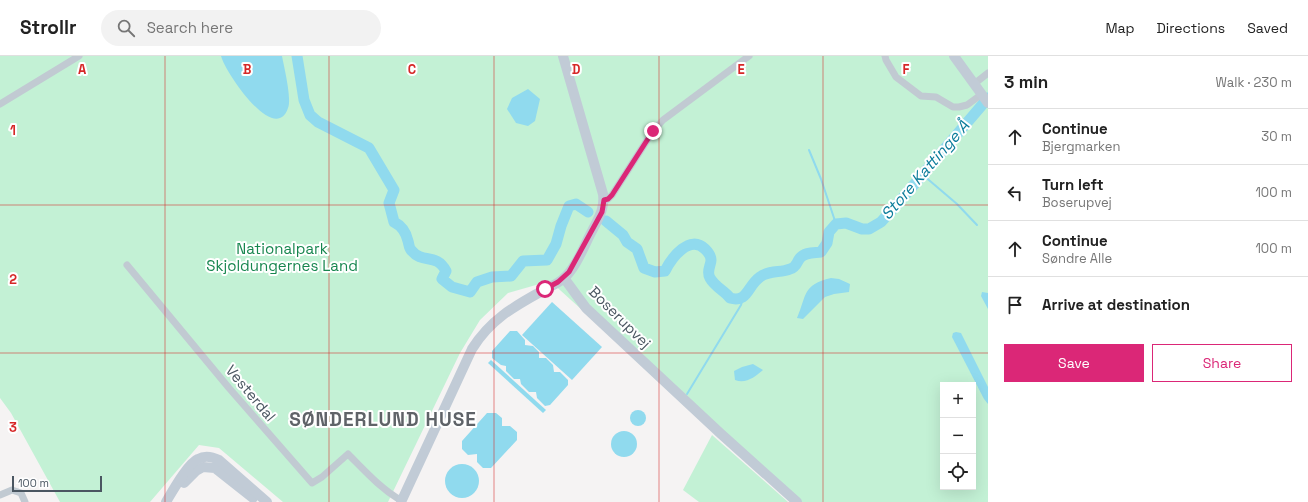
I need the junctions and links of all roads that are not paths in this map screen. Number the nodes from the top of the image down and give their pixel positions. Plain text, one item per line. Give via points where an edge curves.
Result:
1 (79, 56) edge
2 (563, 56) edge
3 (749, 56) edge
4 (885, 56) edge
5 (954, 56) edge
6 (988, 73) edge
7 (974, 84) junction
8 (982, 94) junction
9 (988, 103) edge
10 (0, 104) edge
11 (604, 200) junction
12 (127, 265) dead end
13 (564, 278) junction
14 (0, 495) edge
15 (402, 501) edge
16 (25, 502) edge
17 (166, 502) edge
18 (257, 502) edge
19 (267, 502) edge
20 (797, 502) edge

1 - 10 street
2 - 11 street
3 - 11 street via 663,120 653,131 612,195
4 - 8 street via 896,77 921,96 936,97 953,107 959,107 967,105
5 - 7 street
6 - 7 street
7 - 8 street
8 - 9 street
11 - 13 street via 602,212 574,266
12 - 15 street, Vesterdal via 312,483 348,454
13 - 15 street via 512,308 478,338
13 - 20 street, Boserupvej via 586,308
14 - 16 street via 12,490 21,493
17 - 18 street via 196,471 207,466 215,468
17 - 19 street via 191,464 198,459 212,457 219,460

